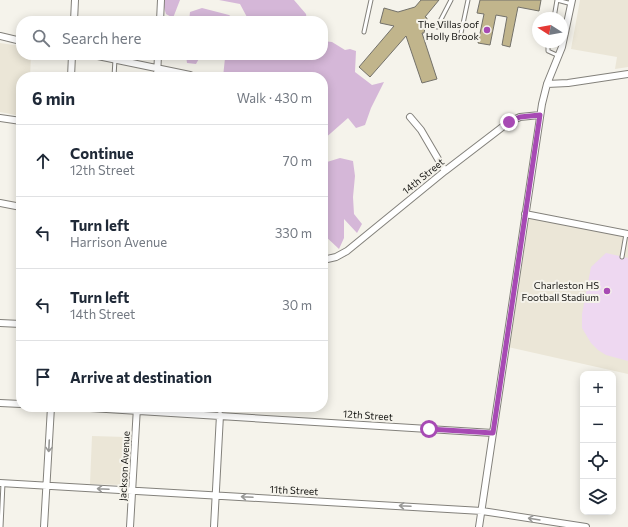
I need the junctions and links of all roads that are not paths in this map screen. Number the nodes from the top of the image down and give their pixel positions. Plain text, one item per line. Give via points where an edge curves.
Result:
1 (76, 0) edge
2 (161, 0) edge
3 (371, 0) edge
4 (451, 0) edge
5 (468, 0) edge
6 (557, 0) edge
7 (572, 2) edge
8 (555, 12) edge
9 (74, 16) edge
10 (160, 16) edge
11 (437, 27) dead end
12 (364, 32) dead end
13 (0, 36) edge
14 (460, 38) dead end
15 (16, 40) edge
16 (548, 48) edge
17 (559, 56) junction
18 (72, 60) edge
19 (115, 60) edge
20 (120, 60) edge
21 (158, 60) edge
22 (157, 68) junction
23 (71, 72) edge
24 (114, 72) edge
25 (157, 72) edge
26 (176, 72) edge
27 (628, 74) edge
28 (547, 84) junction
29 (540, 115) junction
30 (410, 117) dead end
31 (0, 118) edge
32 (16, 120) edge
33 (445, 170) junction
34 (0, 203) edge
35 (16, 206) edge
36 (525, 214) junction
37 (627, 234) edge
38 (622, 257) dead end
39 (328, 259) edge
40 (0, 323) edge
41 (16, 324) edge
42 (0, 403) edge
43 (16, 404) edge
44 (51, 412) edge
45 (137, 412) edge
46 (178, 412) edge
47 (220, 415) junction
48 (493, 433) junction
49 (2, 483) edge
50 (47, 486) junction
51 (132, 490) junction
52 (215, 495) junction
53 (482, 511) junction
54 (1, 527) edge
55 (44, 527) edge
56 (130, 527) edge
57 (214, 527) edge
58 (480, 527) edge
59 (586, 527) edge

1 - 9 street
2 - 10 street
3 - 12 lane
4 - 11 lane
5 - 14 lane
6 - 7 lane
6 - 8 lane
7 - 17 street
13 - 15 street
16 - 17 lane via 548,51
17 - 28 street
18 - 23 street
19 - 24 lane
20 - 22 street
21 - 22 street
22 - 25 street
22 - 26 street
27 - 28 street
28 - 29 street
29 - 33 street, 14th Street via 520,117 509,122
29 - 36 street
30 - 33 street via 421,130
31 - 32 street
33 - 39 street, 14th Street via 347,251
34 - 35 street
36 - 37 street
36 - 48 street
37 - 38 lane
40 - 41 street
42 - 43 street
44 -> 50 street
45 - 51 street, Jackson Avenue
46 - 47 street, 12th Street
47 - 48 street, 12th Street
47 - 52 street
48 - 53 street
49 - 50 street, 11th Street
49 - 54 lane
51 -> 50 street, 11th Street
50 - 55 street
51 - 52 street, 11th Street
51 - 56 street, Jackson Avenue
53 -> 52 street, 11th Street
52 - 57 street
53 - 58 street
59 -> 53 street, 11th Street

